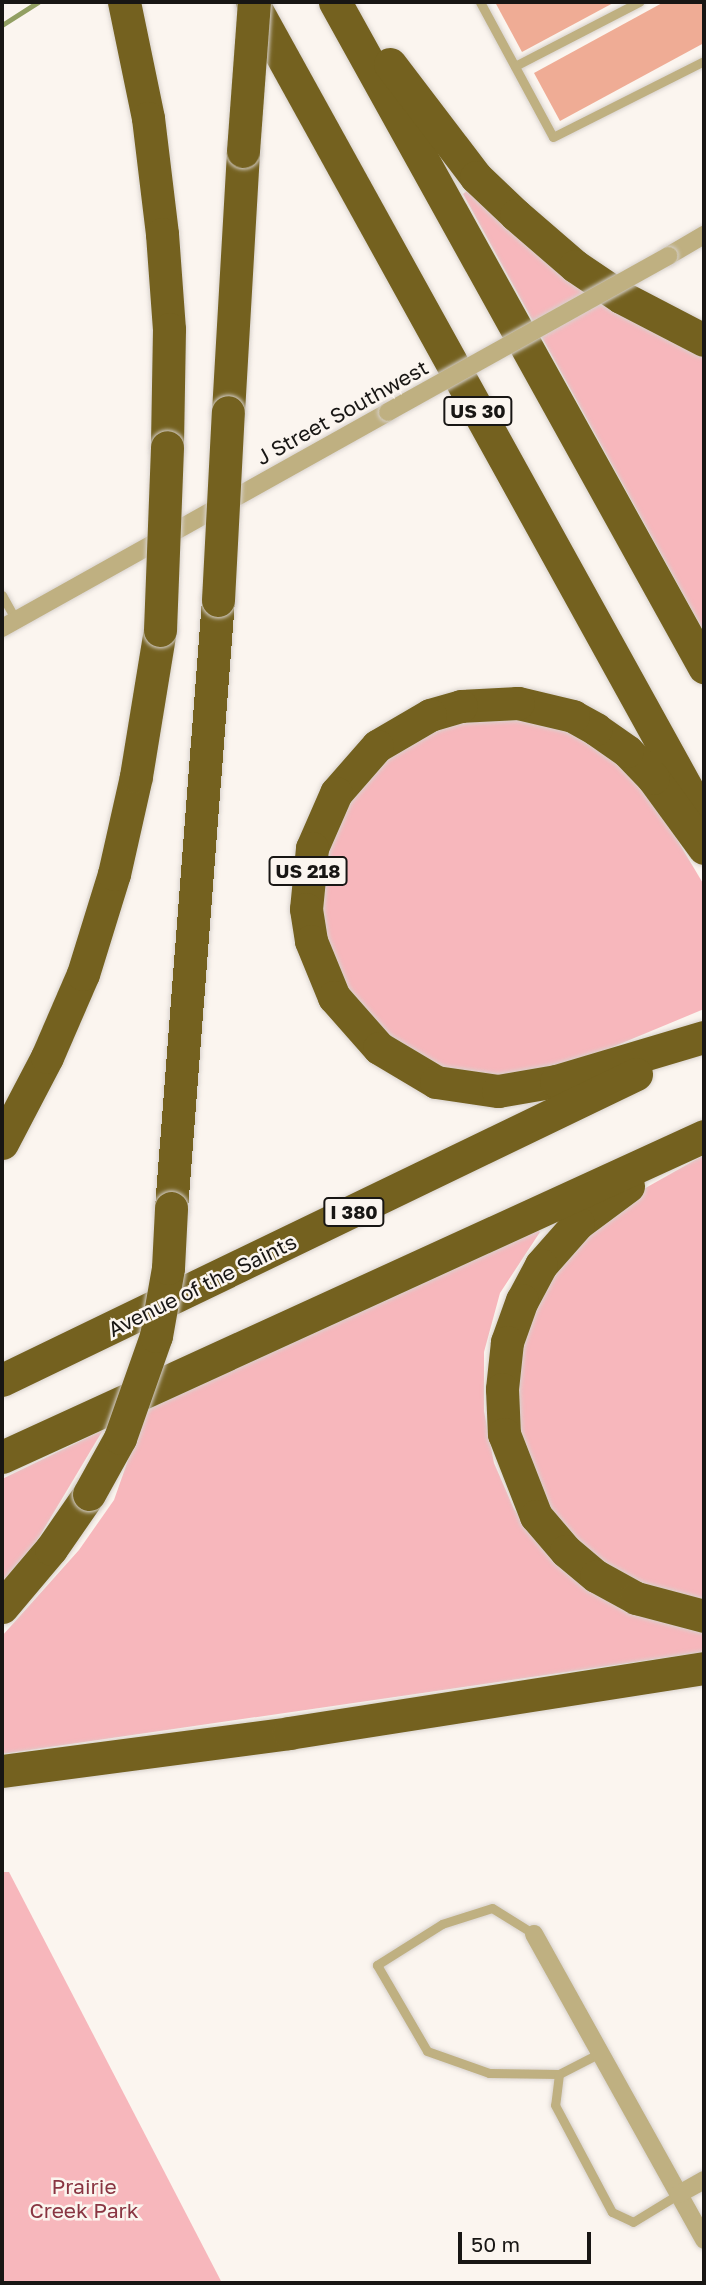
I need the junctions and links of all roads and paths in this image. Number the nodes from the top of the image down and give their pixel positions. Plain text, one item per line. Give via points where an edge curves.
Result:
1 (124, 2) edge
2 (253, 2) edge
3 (335, 2) edge
4 (351, 2) edge
5 (480, 2) edge
6 (639, 2) edge
7 (704, 61) edge
8 (515, 66) junction
9 (704, 236) edge
10 (704, 340) edge
11 (2, 595) edge
12 (9, 624) edge
13 (704, 667) edge
14 (704, 820) edge
15 (704, 848) edge
16 (704, 1039) edge
17 (704, 1136) edge
18 (2, 1143) edge
19 (704, 1143) edge
20 (2, 1380) edge
21 (2, 1457) edge
22 (2, 1607) edge
23 (704, 1616) edge
24 (704, 1668) edge
25 (2, 1771) edge
26 (534, 1934) joint
27 (600, 2053) junction
28 (559, 2074) junction
29 (704, 2180) edge
30 (679, 2194) junction
31 (704, 2240) edge

1 - 18 highway, bridge via 148,118 169,329 160,630 122,837 83,974
2 - 14 highway, US 30
2 - 22 highway, bridge via 218,600 168,1268 156,1336 120,1438 51,1549
3 - 13 highway
4 - 10 highway via 398,77 476,177 575,266 621,297
5 - 8 lane
6 - 8 lane
7 - 8 lane via 553,137
9 - 12 street, J Street Southwest, bridge
11 - 12 lane
15 - 16 highway, US 218 via 653,778 596,729 538,706 486,702 430,715 377,746 336,793 312,848 306,909 311,941 334,997 379,1048 436,1082 498,1091 556,1081
16 - 20 highway, Avenue of the Saints / I 380
17 - 21 highway
19 - 23 highway via 622,1189 578,1223 541,1265 507,1342 502,1389 504,1434 518,1478 536,1516 566,1551 596,1576 636,1598
24 - 25 highway via 289,1733
26 - 27 street
26 - 28 lane via 492,1908 442,1924 377,1965 427,2051 489,2073
27 - 28 lane
27 - 30 street
28 - 30 lane via 555,2105 612,2212 633,2222
29 - 30 street
30 - 31 street

